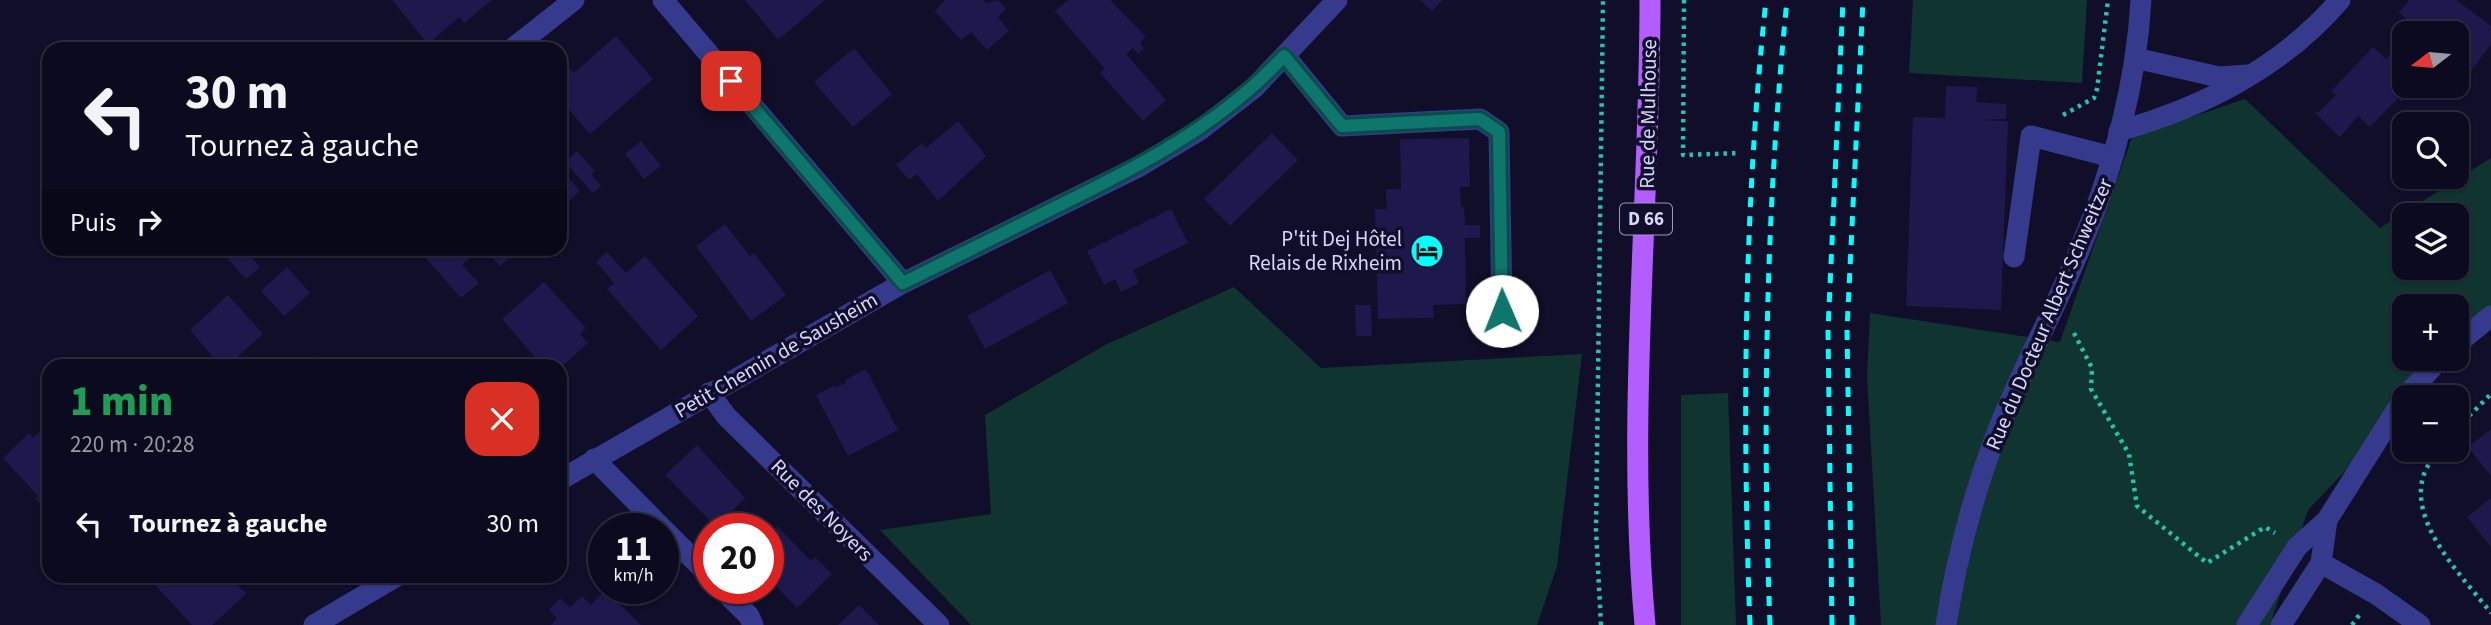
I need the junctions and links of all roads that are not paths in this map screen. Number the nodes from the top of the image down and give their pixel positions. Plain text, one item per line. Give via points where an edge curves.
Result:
1 (574, 0) edge
2 (663, 0) edge
3 (1337, 0) edge
4 (1650, 0) edge
5 (2141, 0) edge
6 (2340, 0) edge
7 (521, 42) edge
8 (1284, 56) junction
9 (2135, 58) junction
10 (2250, 75) junction
11 (2119, 131) junction
12 (2112, 156) junction
13 (2014, 257) dead end
14 (903, 283) junction
15 (1502, 311) dead end
16 (2491, 316) edge
17 (2469, 334) edge
18 (2429, 371) edge
19 (2417, 385) edge
20 (709, 393) junction
21 (2392, 418) edge
22 (594, 460) junction
23 (567, 476) edge
24 (647, 513) edge
25 (2327, 520) junction
26 (679, 545) edge
27 (693, 559) edge
28 (2321, 563) junction
29 (386, 583) edge
30 (737, 604) edge
31 (2250, 619) edge
32 (320, 623) edge
33 (753, 625) edge
34 (939, 625) edge
35 (1645, 625) edge
36 (1946, 625) edge
37 (2279, 625) edge
38 (2420, 625) edge

1 - 7 street
2 - 14 street
3 - 8 street, Petit Chemin de Sausheim
4 - 35 main road, Rue de Mulhouse / D 66 via 1639,438
5 - 9 street, Rue du Docteur Albert Schweitzer
6 - 10 street via 2283,55
8 - 14 street, Petit Chemin de Sausheim via 1254,88 1140,166
8 - 15 street via 1342,126 1480,119 1499,132
9 - 10 street via 2220,77
9 - 11 street, Rue du Docteur Albert Schweitzer
10 - 11 street via 2190,109
11 - 12 street, Rue du Docteur Albert Schweitzer
12 - 13 street via 2031,136
12 - 36 street, Rue du Docteur Albert Schweitzer via 2076,257 1998,430 1973,508
14 - 20 street, Petit Chemin de Sausheim
16 - 17 street
18 - 19 street
20 - 22 street, Petit Chemin de Sausheim
20 - 34 street, Rue des Noyers via 727,417
21 - 25 street
22 - 23 street, Petit Chemin de Sausheim
22 - 24 street
25 - 28 street
25 - 31 street via 2297,547
26 - 27 street
28 - 37 street
28 - 38 street
29 - 32 street
30 - 33 street
31 - 37 street

